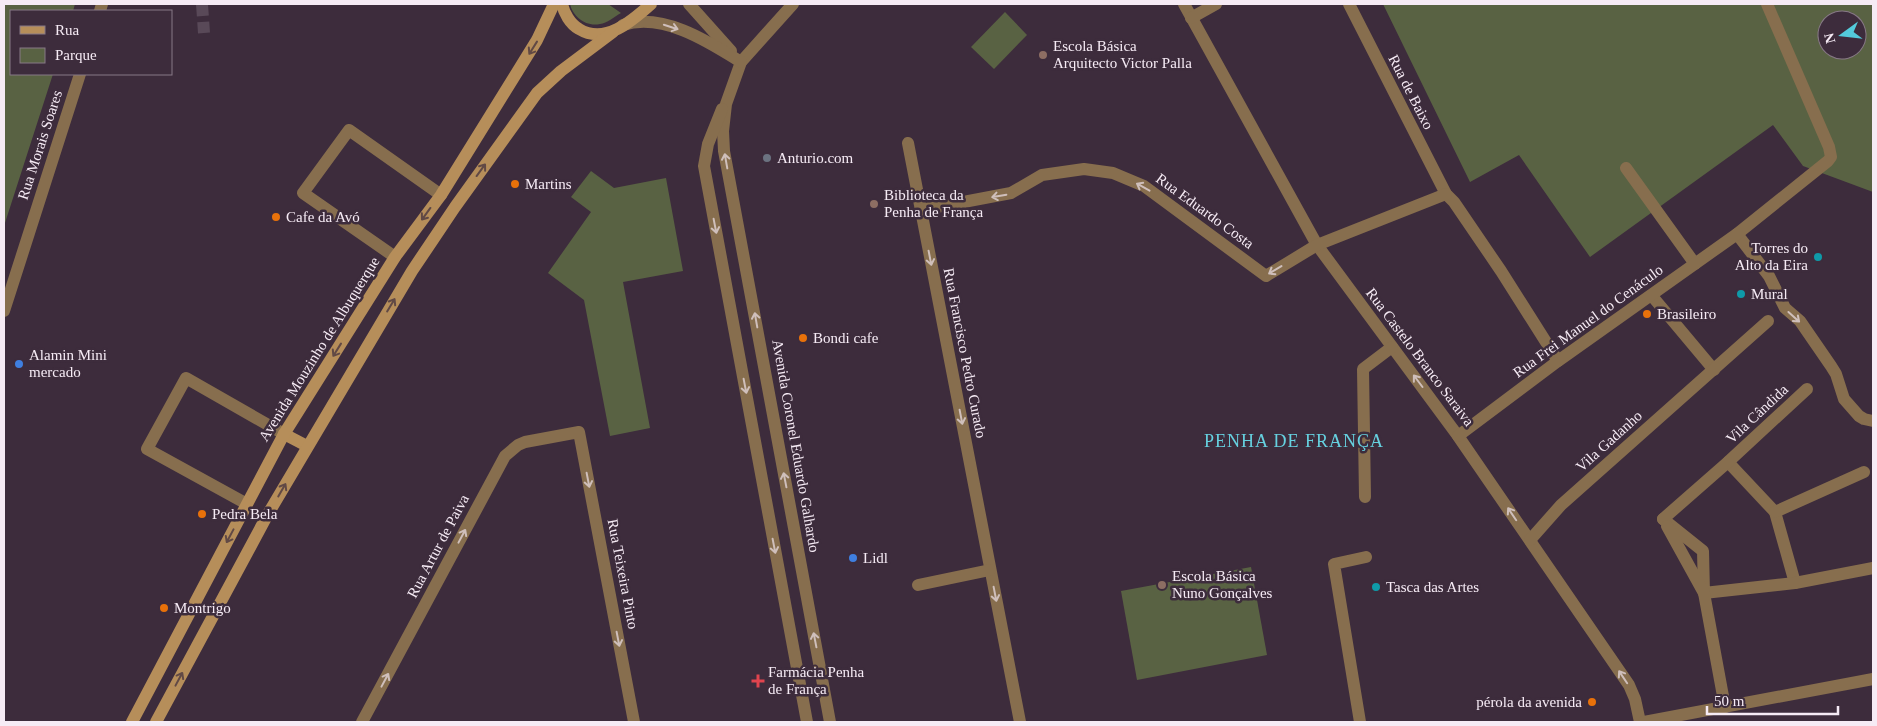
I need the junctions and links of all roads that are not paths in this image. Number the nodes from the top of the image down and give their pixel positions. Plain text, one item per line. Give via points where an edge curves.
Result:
1 (554, 4) edge
2 (562, 4) edge
3 (651, 4) edge
4 (689, 4) edge
5 (793, 4) edge
6 (1184, 4) edge
7 (1216, 4) edge
8 (1349, 4) edge
9 (1767, 4) edge
10 (1191, 18) junction
11 (618, 28) junction
12 (741, 62) junction
13 (80, 75) edge
14 (729, 96) junction
15 (908, 143) dead end
16 (1626, 168) dead end
17 (1446, 194) junction
18 (440, 195) junction
19 (455, 207) junction
20 (921, 210) junction
21 (1737, 234) junction
22 (1317, 245) junction
23 (395, 257) junction
24 (1695, 264) junction
25 (412, 271) junction
26 (1652, 296) junction
27 (752, 300) junction
28 (729, 304) junction
29 (4, 311) edge
30 (1768, 322) dead end
31 (1392, 347) junction
32 (1558, 361) junction
33 (1714, 370) junction
34 (1807, 389) dead end
35 (1873, 421) edge
36 (579, 432) joint
37 (284, 434) junction
38 (1458, 436) junction
39 (307, 446) junction
40 (1728, 462) junction
41 (1864, 472) dead end
42 (1365, 497) dead end
43 (247, 504) junction
44 (1776, 512) junction
45 (268, 514) junction
46 (1664, 519) junction
47 (1530, 540) junction
48 (1366, 557) dead end
49 (1873, 568) edge
50 (990, 570) junction
51 (1795, 583) junction
52 (918, 585) dead end
53 (1704, 593) junction
54 (808, 599) junction
55 (785, 603) junction
56 (1873, 679) edge
57 (1725, 707) junction
58 (134, 718) edge
59 (152, 722) edge
60 (156, 722) edge
61 (362, 722) edge
62 (634, 722) edge
63 (807, 722) edge
64 (830, 722) edge
65 (1020, 722) edge
66 (1360, 722) edge
67 (1640, 722) edge
68 (1644, 722) edge

1 -> 18 main road, Avenida Mouzinho de Albuquerque via 537,40
2 - 11 main road via 575,27 586,33 603,34
3 - 11 main road
4 - 12 street
5 - 12 street
6 - 10 street, Rua Castelo Branco Saraiva
7 - 10 street
8 - 17 street, Rua de Baixo
9 - 21 street, Rua Frei Manuel do Cenáculo via 1830,147 1830,157
10 - 22 street, Rua Castelo Branco Saraiva
11 -> 12 street via 640,22 668,26 705,39
19 -> 11 main road via 538,93
12 - 14 street, Avenida Coronel Eduardo Galhardo
13 - 29 street, Rua Morais Soares
27 -> 14 street, Avenida Coronel Eduardo Galhardo via 724,151 723,131
14 -> 28 street, Avenida Coronel Eduardo Galhardo via 715,124 704,166
15 - 20 street, Rua Francisco Pedro Curado
16 - 24 street
17 - 22 street
17 - 32 street, Rua de Baixo via 1501,271
18 - 19 main road
18 -> 23 main road, Avenida Mouzinho de Albuquerque
18 - 23 street via 348,130 303,193
19 - 25 main road
22 -> 20 street, Rua Eduardo Costa via 1266,276 1144,186 1113,173 1084,169 1042,175 1011,193
20 -> 50 street, Rua Francisco Pedro Curado
21 - 24 street, Rua Frei Manuel do Cenáculo
21 -> 35 street via 1768,276 1785,308 1800,322 1831,366 1844,399 1859,416
22 - 31 street, Rua Castelo Branco Saraiva
23 - 25 main road
23 -> 37 main road, Avenida Mouzinho de Albuquerque
24 - 26 street, Rua Frei Manuel do Cenáculo
39 -> 25 main road
26 - 32 street, Rua Frei Manuel do Cenáculo
26 - 33 street
27 - 28 street
54 -> 27 street, Avenida Coronel Eduardo Galhardo
28 -> 55 street, Avenida Coronel Eduardo Galhardo
30 - 33 street, Vila Gadanho
38 -> 31 street, Rua Castelo Branco Saraiva
31 - 42 street via 1363,369
32 - 38 street, Rua Frei Manuel do Cenáculo
33 - 47 street, Vila Gadanho via 1562,505
34 - 40 street, Vila Cândida
61 -> 36 street, Rua Artur de Paiva via 505,456 525,442
36 -> 62 street, Rua Teixeira Pinto
37 - 39 main road
37 - 43 main road, Avenida Mouzinho de Albuquerque
37 - 43 street via 186,378 147,449
47 -> 38 street, Rua Castelo Branco Saraiva
45 -> 39 main road
40 - 44 street, Vila Cândida
40 - 46 street, Vila Cândida
41 - 44 street
43 - 45 main road
43 -> 58 main road, Avenida Mouzinho de Albuquerque
44 - 51 street, Vila Cândida
60 -> 45 main road
46 - 53 street
46 - 53 street via 1703,551
67 -> 47 street, Rua Castelo Branco Saraiva via 1629,685
48 - 66 street via 1334,564
49 - 51 street
50 - 52 street
50 -> 65 street, Rua Francisco Pedro Curado
51 - 53 street
53 - 57 street
54 - 55 street
64 -> 54 street, Avenida Coronel Eduardo Galhardo
55 - 63 street, Avenida Coronel Eduardo Galhardo
56 - 57 street
57 - 68 street
58 - 59 main road

